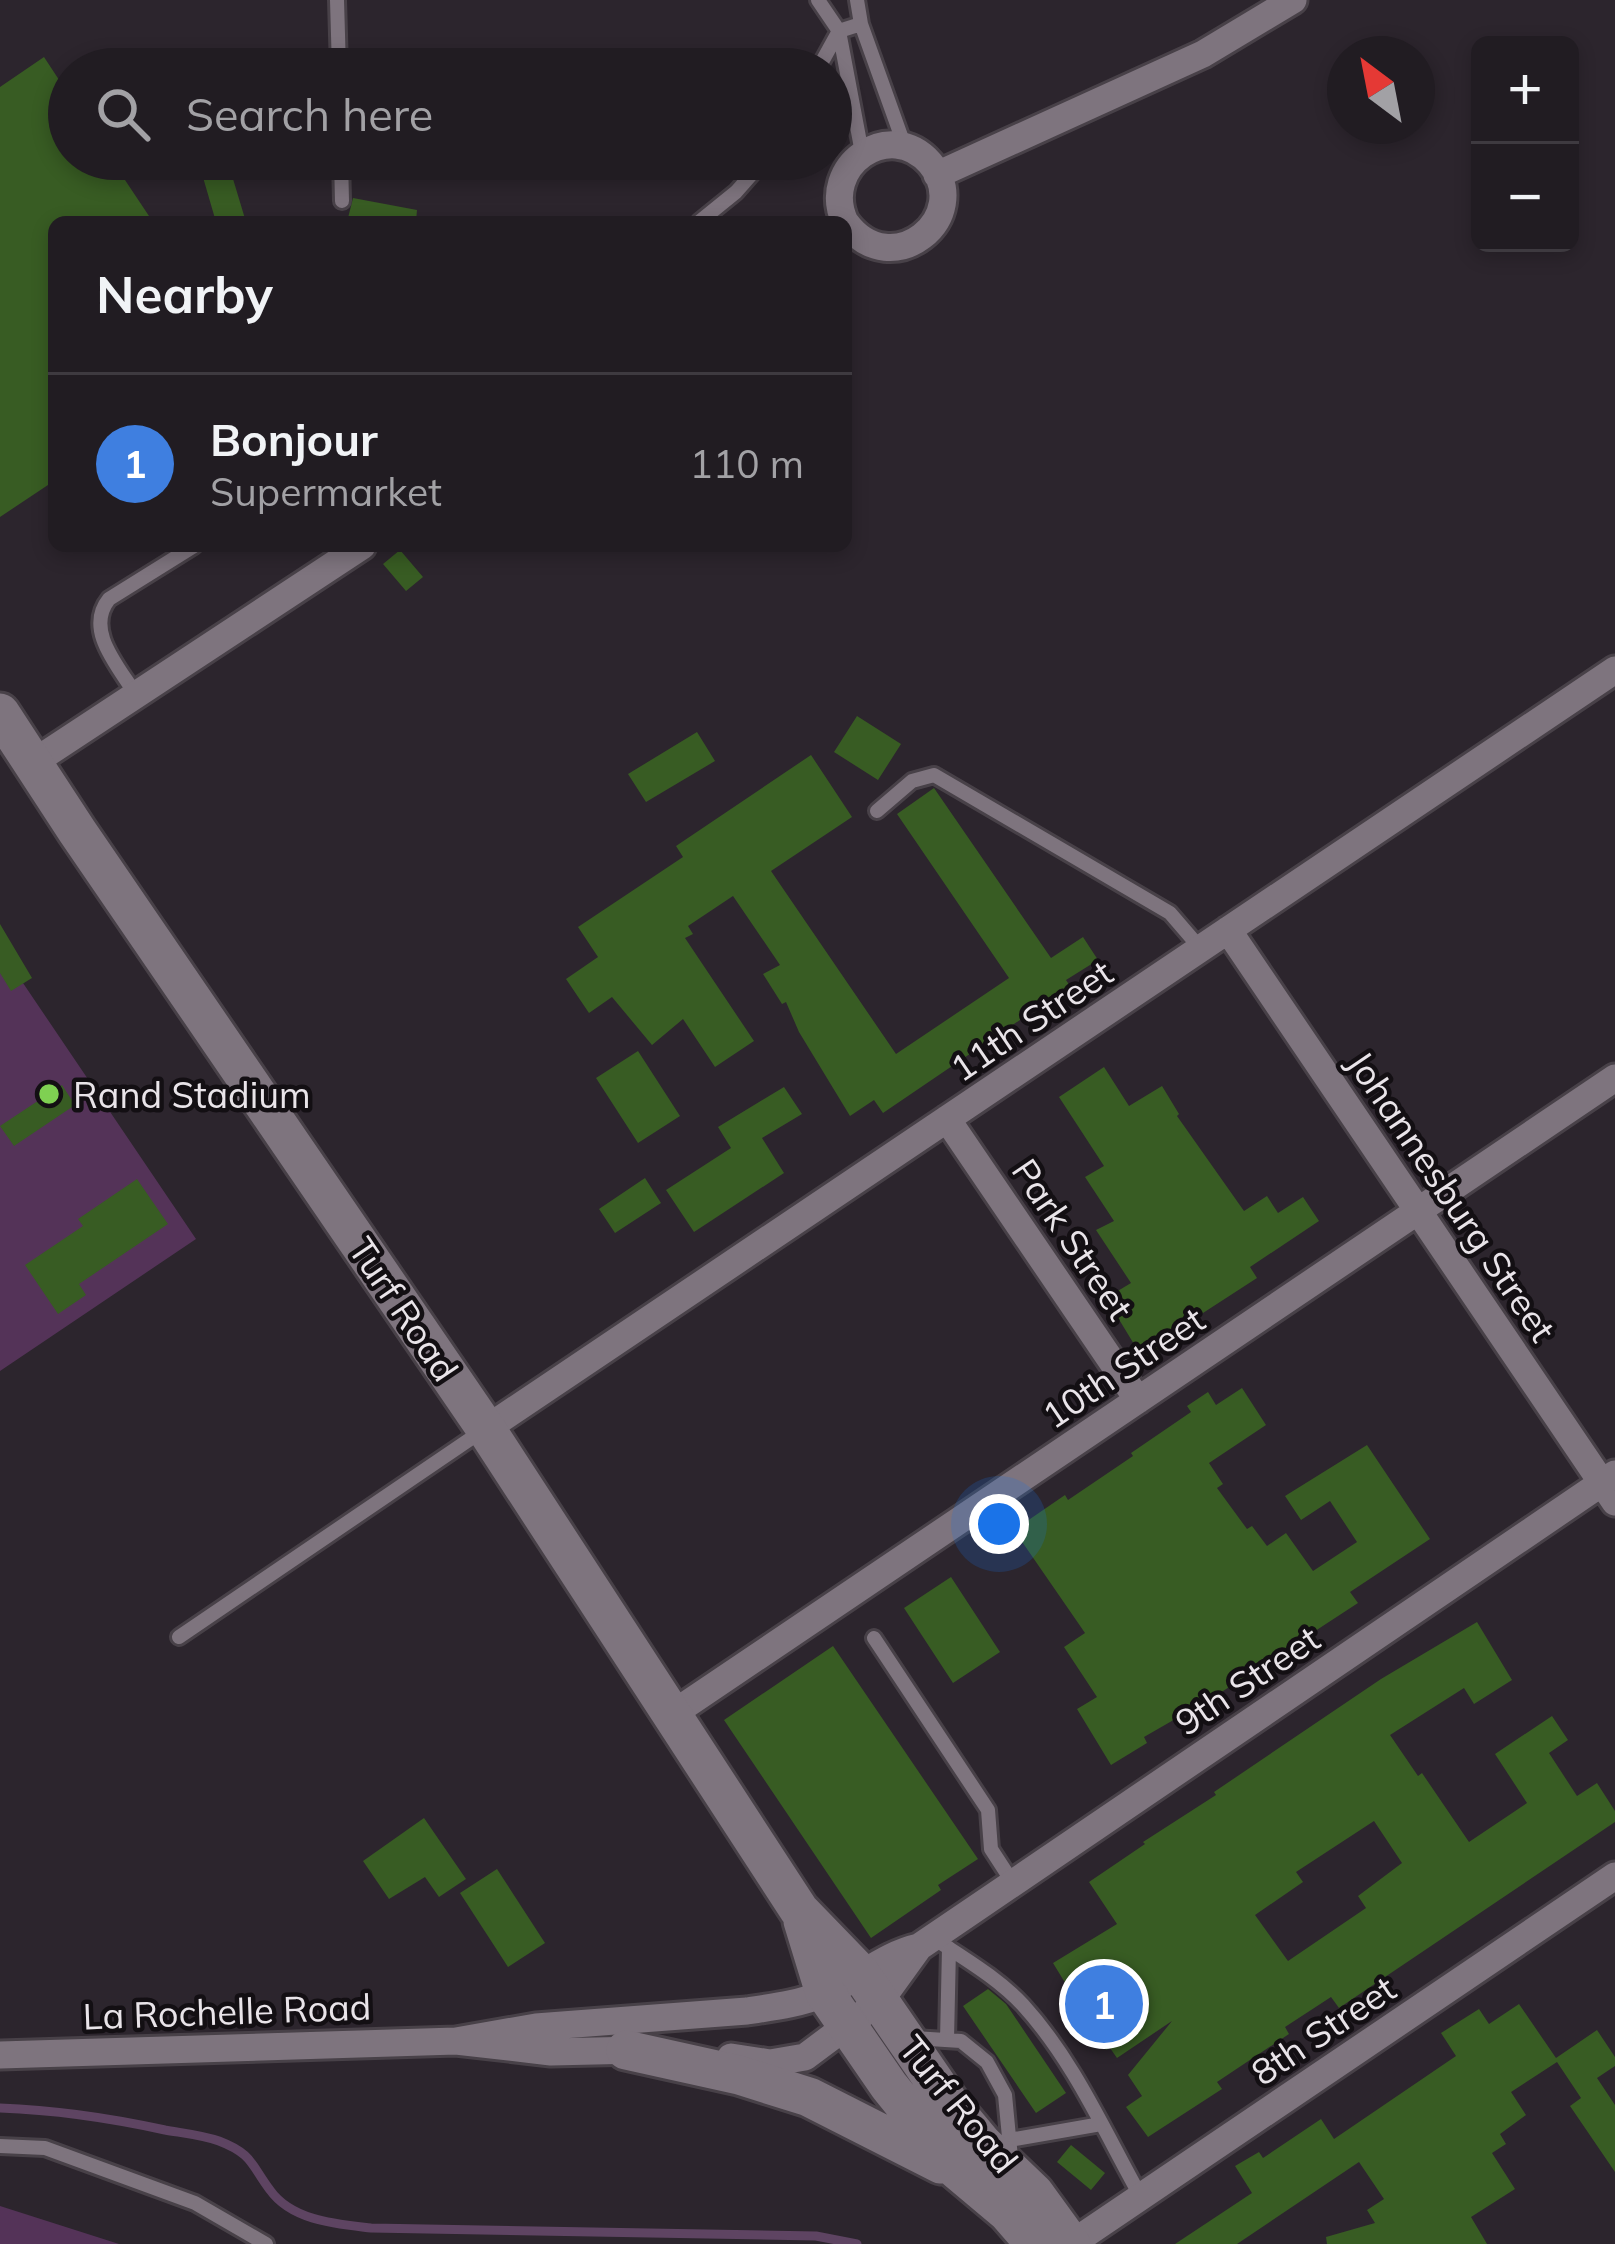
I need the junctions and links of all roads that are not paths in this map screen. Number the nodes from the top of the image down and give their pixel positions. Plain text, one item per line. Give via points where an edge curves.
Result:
1 (338, 0) edge
2 (818, 0) edge
3 (857, 0) edge
4 (1293, 0) edge
5 (861, 24) junction
6 (838, 31) junction
7 (339, 48) edge
8 (829, 48) edge
9 (841, 48) edge
10 (852, 102) edge
11 (905, 147) junction
12 (862, 153) junction
13 (852, 165) edge
14 (937, 175) junction
15 (342, 180) edge
16 (747, 180) edge
17 (842, 180) edge
18 (342, 201) dead end
19 (706, 216) edge
20 (844, 216) edge
21 (852, 230) edge
22 (184, 552) edge
23 (353, 552) edge
24 (1615, 670) edge
25 (136, 695) junction
26 (0, 712) edge
27 (34, 762) junction
28 (877, 812) dead end
29 (1228, 930) junction
30 (1201, 949) junction
31 (1615, 1078) edge
32 (947, 1119) junction
33 (1418, 1211) junction
34 (1138, 1400) junction
35 (486, 1429) junction
36 (1611, 1486) edge
37 (178, 1637) dead end
38 (874, 1638) dead end
39 (671, 1715) junction
40 (1615, 1876) edge
41 (1013, 1882) junction
42 (800, 1910) junction
43 (933, 1944) junction
44 (870, 1987) junction
45 (825, 1994) junction
46 (848, 2026) junction
47 (902, 2037) junction
48 (946, 2040) junction
49 (457, 2041) junction
50 (626, 2050) junction
51 (0, 2054) edge
52 (1102, 2124) junction
53 (0, 2146) edge
54 (1011, 2156) junction
55 (957, 2170) junction
56 (1141, 2197) junction
57 (266, 2244) edge
58 (1035, 2244) edge
59 (1071, 2244) edge

1 - 7 lane
2 - 6 lane
3 - 5 lane
4 - 14 street via 1203,54
5 - 6 lane
5 - 11 lane
6 - 8 lane
6 - 9 lane
10 - 12 lane
11 - 12 street
11 - 14 street
12 - 13 street
14 - 21 street via 941,204 918,240 890,249
15 - 18 lane
16 - 19 lane
17 - 20 street
22 - 25 lane via 100,610 102,636
23 - 25 street
24 - 29 street, 11th Street
25 - 27 street
26 - 27 main road, Turf Road
27 - 35 main road, Turf Road
28 - 30 lane via 912,782 934,775 1170,913
29 - 30 street, 11th Street
29 - 33 street, Johannesburg Street
30 - 32 street, 11th Street
31 - 33 street, 10th Street
32 - 34 street, Park Street
32 - 35 street, 11th Street
33 - 34 street, 10th Street
33 - 36 street, Johannesburg Street
34 - 39 street, 10th Street
35 - 37 lane
35 - 39 main road, Turf Road
36 - 41 street, 9th Street
38 - 41 lane via 988,1810 992,1849
39 - 42 main road, Turf Road
40 - 56 street, 8th Street
41 - 43 street, 9th Street
42 - 44 main road, Turf Road
42 - 45 main road, Turf Road
43 - 44 street, 9th Street via 898,1952
43 - 48 lane
43 - 52 lane via 977,1966 1021,2003 1077,2075
44 - 45 street, La Rochelle Road
44 - 46 street, La Rochelle Road
44 - 47 main road, Turf Road
45 - 46 main road, Turf Road
45 - 49 street, La Rochelle Road via 764,2008
46 - 50 street, La Rochelle Road via 787,2062
46 - 55 main road, Turf Road
47 - 48 lane
47 - 54 main road, Turf Road via 982,2143
48 - 54 lane via 961,2041 987,2062 1005,2095
49 - 50 street, La Rochelle Road
49 - 51 street, La Rochelle Road
50 - 55 main road via 795,2091
52 - 54 lane
52 - 56 lane
53 - 57 lane via 45,2148 174,2195
54 - 59 main road, Turf Road
55 - 58 main road, Turf Road
56 - 59 street, 8th Street

